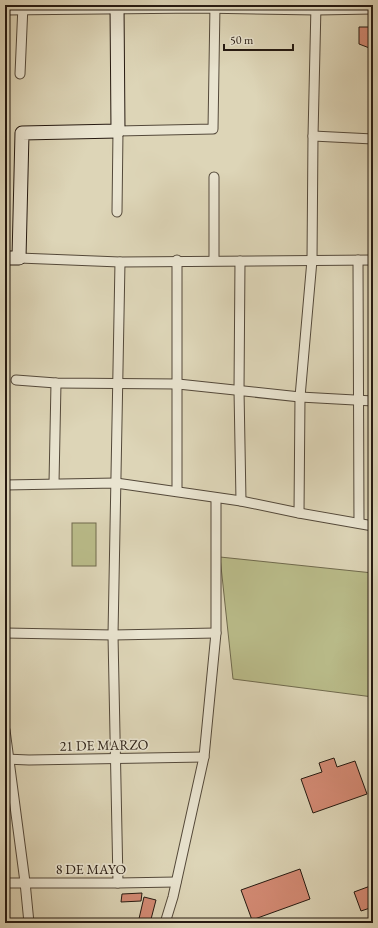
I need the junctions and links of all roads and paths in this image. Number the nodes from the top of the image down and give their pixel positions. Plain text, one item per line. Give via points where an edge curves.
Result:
1 (215, 6) edge
2 (23, 7) edge
3 (117, 7) edge
4 (316, 8) edge
5 (373, 9) edge
6 (5, 10) edge
7 (20, 74) dead end
8 (118, 131) junction
9 (313, 136) junction
10 (373, 139) edge
11 (214, 177) dead end
12 (117, 212) dead end
13 (5, 258) edge
14 (19, 258) junction
15 (177, 260) junction
16 (214, 260) junction
17 (312, 260) junction
18 (358, 260) junction
19 (373, 260) edge
20 (240, 261) junction
21 (120, 262) junction
22 (16, 380) dead end
23 (56, 383) junction
24 (119, 383) junction
25 (178, 384) junction
26 (239, 390) junction
27 (300, 397) junction
28 (358, 401) junction
29 (373, 401) edge
30 (54, 483) junction
31 (116, 484) junction
32 (5, 485) edge
33 (177, 491) junction
34 (216, 498) junction
35 (241, 501) junction
36 (299, 513) junction
37 (359, 524) junction
38 (373, 526) edge
39 (5, 633) edge
40 (216, 634) junction
41 (113, 635) junction
42 (5, 730) edge
43 (116, 758) junction
44 (204, 758) junction
45 (6, 759) edge
46 (25, 882) junction
47 (176, 882) junction
48 (5, 883) edge
49 (118, 883) junction
50 (29, 923) edge
51 (165, 923) edge

1 - 3 street
1 - 4 street
1 - 8 street via 213,129
2 - 3 street
2 - 6 street
2 - 7 street
3 - 8 street
4 - 5 street
4 - 9 street
8 - 12 street
8 - 14 street via 22,133
9 - 10 street
9 - 17 street
11 - 16 street
13 - 14 street
14 - 21 street
15 - 16 street
15 - 21 street
15 - 25 street
16 - 20 street
17 - 18 street
17 - 20 street
17 - 27 street
18 - 19 street
18 - 28 street
20 - 26 street
21 - 24 street
22 - 23 street
23 - 24 street
23 - 30 street
24 - 25 street
24 - 31 street
25 - 26 street
25 - 33 street
26 - 27 street
26 - 35 street
27 - 28 street
27 - 36 street
28 - 29 street
28 - 37 street
30 - 31 street
30 - 32 street
31 - 33 street
31 - 41 street
33 - 34 street
34 - 35 street
34 - 40 street
35 - 36 street
36 - 37 street
37 - 38 street
39 - 41 street
40 - 41 street
40 - 44 street
41 - 43 street
42 - 45 street
43 - 44 street, 21 DE MARZO
43 - 45 street, 21 DE MARZO
43 - 49 street
44 - 47 street
45 - 46 street
46 - 48 street, 8 DE MAYO
46 - 49 street, 8 DE MAYO
46 - 50 street
47 - 49 street, 8 DE MAYO
47 - 51 street

